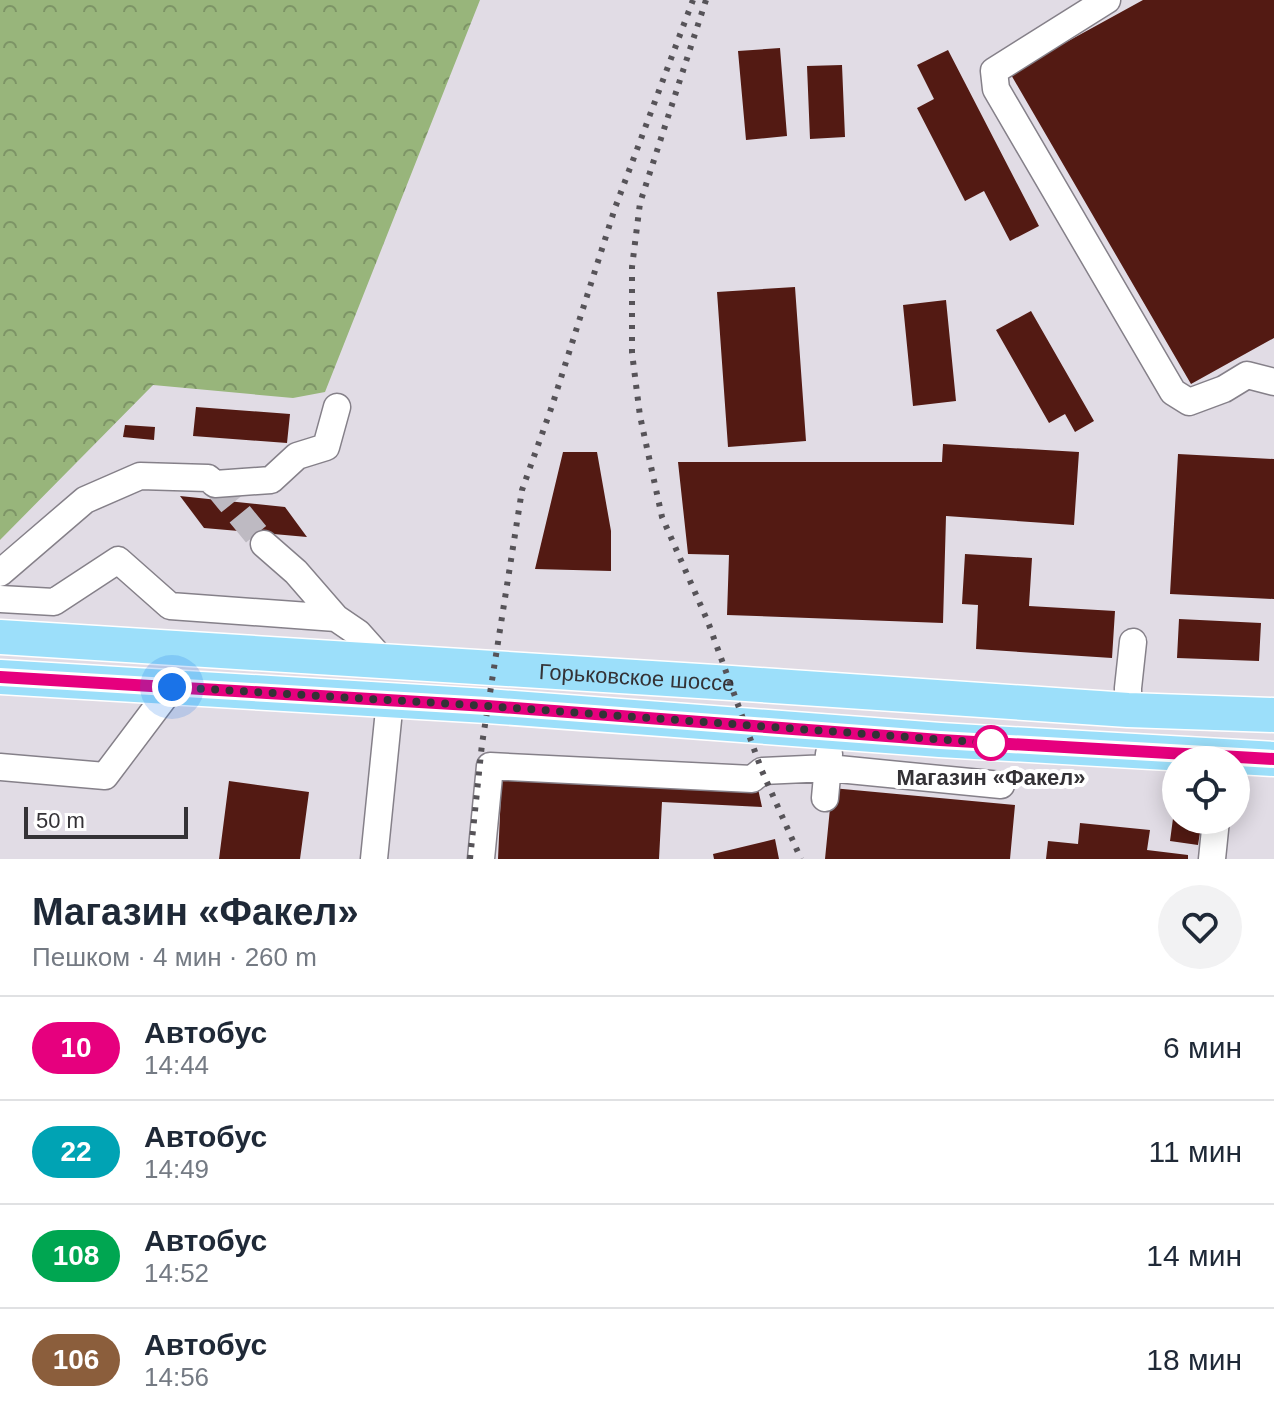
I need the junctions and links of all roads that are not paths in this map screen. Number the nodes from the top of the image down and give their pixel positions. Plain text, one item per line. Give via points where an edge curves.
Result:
1 (1107, 0) edge
2 (1274, 382) edge
3 (337, 407) dead end
4 (264, 544) tunnel mouth
5 (0, 573) edge
6 (0, 599) edge
7 (336, 618) junction
8 (0, 637) edge
9 (1133, 642) dead end
10 (383, 661) junction
11 (0, 677) edge
12 (172, 687) junction
13 (390, 700) junction
14 (1128, 710) junction
15 (1274, 715) edge
16 (831, 732) junction
17 (1162, 754) edge
18 (1250, 759) edge
19 (1274, 759) edge
20 (0, 767) edge
21 (828, 768) junction
22 (1001, 785) dead end
23 (825, 798) dead end
24 (1215, 834) edge
25 (374, 859) edge
26 (481, 859) edge
27 (1212, 859) edge

1 - 2 lane via 994,71 996,89 1173,392 1189,402 1247,375
3 - 5 lane via 326,447 297,456 271,480 215,484 208,478 140,476 85,500
4 - 7 lane
6 - 7 lane via 54,602 118,560 170,606
7 - 10 lane
8 - 10 main road, Горьковское шоссе
9 - 14 lane
10 - 14 main road, Горьковское шоссе
11 - 12 main road, Горьковское шоссе
12 - 13 main road, Горьковское шоссе
12 - 20 lane via 105,776
13 - 16 main road, Горьковское шоссе
13 - 25 lane
14 - 15 main road, Горьковское шоссе
16 - 17 main road, Горьковское шоссе
16 - 21 lane
18 - 19 main road, Горьковское шоссе
21 - 22 lane
21 - 23 lane
21 - 26 lane via 762,771 752,779 490,766
24 - 27 lane

